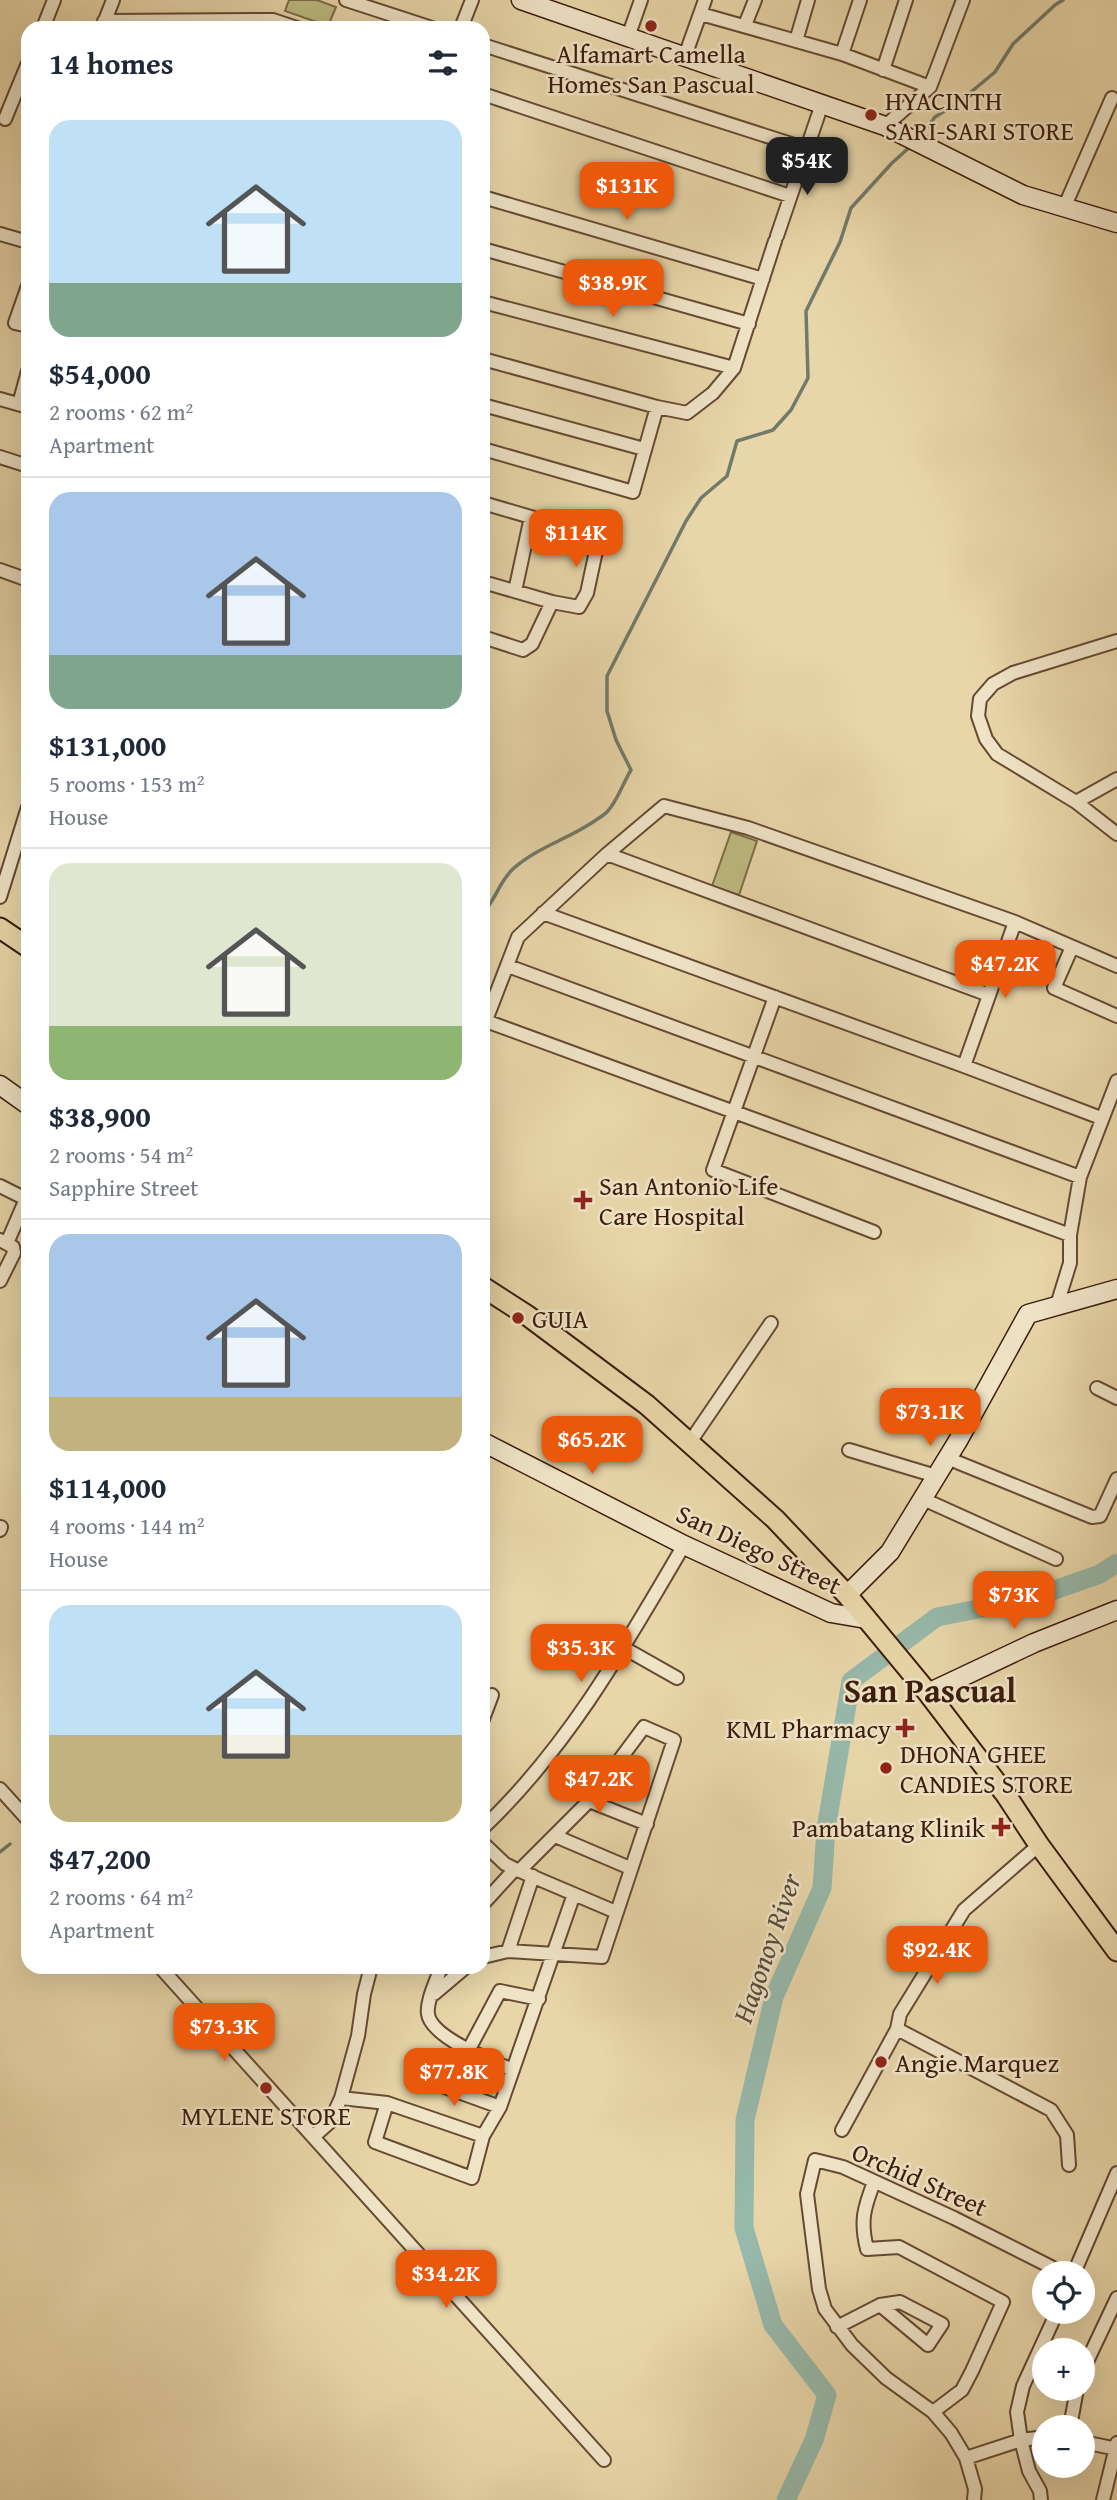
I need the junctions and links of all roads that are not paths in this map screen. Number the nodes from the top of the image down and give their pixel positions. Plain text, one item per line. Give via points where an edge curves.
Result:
1 (54, 0) edge
2 (113, 0) edge
3 (346, 0) edge
4 (472, 0) edge
5 (521, 0) edge
6 (641, 0) edge
7 (705, 0) edge
8 (755, 0) edge
9 (808, 0) edge
10 (860, 0) edge
11 (906, 0) edge
12 (963, 0) edge
13 (701, 14) junction
14 (46, 21) edge
15 (105, 21) edge
16 (239, 21) edge
17 (276, 21) edge
18 (410, 21) edge
19 (464, 21) edge
20 (745, 25) junction
21 (628, 37) junction
22 (796, 41) junction
23 (490, 47) edge
24 (842, 54) junction
25 (685, 56) junction
26 (883, 70) junction
27 (21, 80) edge
28 (930, 87) junction
29 (490, 96) edge
30 (1112, 98) dead end
31 (822, 104) junction
32 (5, 119) dead end
33 (885, 126) junction
34 (807, 149) junction
35 (790, 196) junction
36 (490, 199) edge
37 (1064, 208) junction
38 (1117, 223) edge
39 (0, 234) edge
40 (21, 240) edge
41 (490, 251) edge
42 (763, 279) junction
43 (490, 304) edge
44 (21, 306) edge
45 (21, 324) edge
46 (749, 324) junction
47 (490, 361) edge
48 (734, 368) junction
49 (0, 398) edge
50 (21, 404) edge
51 (490, 407) edge
52 (657, 407) junction
53 (644, 449) junction
54 (490, 451) edge
55 (0, 457) edge
56 (21, 464) edge
57 (490, 505) edge
58 (531, 517) junction
59 (0, 570) edge
60 (21, 578) edge
61 (490, 584) edge
62 (514, 591) junction
63 (552, 602) junction
64 (490, 639) edge
65 (1117, 641) edge
66 (1117, 779) edge
67 (1076, 802) junction
68 (21, 830) edge
69 (1117, 834) edge
70 (607, 854) junction
71 (0, 897) edge
72 (543, 913) junction
73 (1015, 922) junction
74 (0, 928) edge
75 (21, 942) edge
76 (1072, 947) junction
77 (508, 966) junction
78 (1117, 966) edge
79 (989, 995) junction
80 (775, 997) junction
81 (490, 1012) edge
82 (1117, 1016) edge
83 (490, 1027) edge
84 (754, 1055) junction
85 (964, 1066) junction
86 (1117, 1081) edge
87 (0, 1085) edge
88 (21, 1100) edge
89 (734, 1111) junction
90 (1101, 1118) junction
91 (1080, 1177) junction
92 (0, 1186) edge
93 (21, 1196) edge
94 (21, 1208) edge
95 (874, 1232) dead end
96 (1070, 1235) junction
97 (3, 1241) edge
98 (0, 1281) edge
99 (1117, 1289) edge
100 (490, 1292) edge
101 (1056, 1305) junction
102 (771, 1323) dead end
103 (1097, 1388) dead end
104 (1117, 1398) edge
105 (690, 1442) junction
106 (490, 1446) edge
107 (849, 1450) dead end
108 (947, 1458) junction
109 (936, 1476) junction
110 (1117, 1479) edge
111 (923, 1499) junction
112 (684, 1545) junction
113 (1056, 1559) dead end
114 (847, 1595) junction
115 (1117, 1610) edge
116 (866, 1619) junction
117 (624, 1648) junction
118 (677, 1678) dead end
119 (928, 1693) junction
120 (492, 1695) dead end
121 (490, 1700) edge
122 (0, 1789) edge
123 (589, 1801) junction
124 (21, 1812) edge
125 (490, 1820) edge
126 (647, 1824) junction
127 (555, 1836) junction
128 (1039, 1845) junction
129 (490, 1849) edge
130 (630, 1868) junction
131 (517, 1870) junction
132 (533, 1877) junction
133 (574, 1894) junction
134 (490, 1897) edge
135 (616, 1912) junction
136 (508, 1951) junction
137 (1117, 1951) edge
138 (555, 1954) junction
139 (490, 1955) edge
140 (166, 1974) edge
141 (369, 1974) edge
142 (440, 1974) edge
143 (458, 1974) edge
144 (432, 1996) junction
145 (539, 1999) junction
146 (897, 2029) junction
147 (468, 2051) junction
148 (513, 2070) junction
149 (420, 2078) dead end
150 (341, 2098) junction
151 (387, 2103) junction
152 (500, 2107) junction
153 (842, 2130) dead end
154 (484, 2136) junction
155 (313, 2137) junction
156 (1069, 2165) dead end
157 (1117, 2174) edge
158 (874, 2182) junction
159 (1039, 2261) edge
160 (1079, 2261) edge
161 (1117, 2298) edge
162 (880, 2305) junction
163 (1051, 2324) edge
164 (837, 2327) junction
165 (1095, 2345) edge
166 (933, 2412) junction
167 (1032, 2439) edge
168 (1021, 2440) junction
169 (1095, 2444) edge
170 (1116, 2447) edge
171 (966, 2458) junction
172 (604, 2460) dead end
173 (974, 2500) edge
174 (1041, 2500) edge
175 (1103, 2500) edge

1 - 14 street
2 - 15 street
3 - 18 street
4 - 19 street
5 - 21 street
6 - 21 street
7 - 13 street
8 - 20 street
9 - 22 street
10 - 24 street
11 - 26 street
12 - 28 street
13 - 20 street
13 - 25 street
16 - 17 street
20 - 22 street
21 - 25 street
22 - 24 street
23 - 34 street
24 - 26 street
25 - 31 street
26 - 28 street
27 - 32 street
28 - 33 street
29 - 35 street
30 - 37 street
31 - 33 street
31 - 34 street
33 - 37 street via 1023,195
34 - 35 street
35 - 42 street
36 - 42 street
37 - 38 street
39 - 40 street
41 - 46 street
42 - 46 street
43 - 48 street
44 - 45 street via 15,323
46 - 48 street
47 - 52 street
48 - 52 street via 713,393 687,413
49 - 50 street
51 - 53 street
52 - 53 street
53 - 54 street via 633,492
55 - 56 street
57 - 58 street
58 - 62 street
58 - 63 street via 599,537 582,603 579,607
59 - 60 street
61 - 62 street
62 - 63 street
63 - 64 street via 528,648 520,650
65 - 67 street via 1013,673 993,684 980,699 978,716 986,739 998,754
66 - 67 street
67 - 69 street
68 - 71 street
70 - 72 street
70 - 73 street via 664,806 748,828
70 - 79 street
72 - 77 street via 518,937
72 - 80 street
73 - 76 street
73 - 79 street
74 - 75 main road
76 - 78 street
76 - 82 street via 1054,988
77 - 81 street
77 - 84 street
79 - 85 street
80 - 84 street
80 - 85 street
83 - 89 street
84 - 89 street
84 - 91 street
85 - 90 street
86 - 90 street
87 - 88 street
89 - 95 street via 713,1170
89 - 96 street
90 - 91 street
91 - 96 street
92 - 93 street
94 - 97 street
96 - 101 street via 1070,1262
97 - 98 street via 14,1253
99 - 101 street
100 - 105 main road via 639,1398
101 - 108 street via 1028,1314
102 - 105 street
103 - 104 street
105 - 114 main road via 775,1519
106 - 112 street, San Diego Street
107 - 109 street
108 - 109 street
108 - 110 street via 1092,1517 1100,1516
109 - 111 street
111 - 113 street
111 - 114 street via 890,1552
112 - 116 street, San Diego Street via 831,1613
112 - 117 street
114 - 116 main road
115 - 119 street
116 - 119 main road
117 - 118 street
117 - 125 street via 552,1753
119 - 128 main road
120 - 121 street
122 - 124 street
123 - 126 street
123 - 126 street via 644,1727 674,1740
123 - 127 street
126 - 130 street
127 - 130 street
127 - 131 street
128 - 137 main road
128 - 146 street via 964,1910 900,2014
129 - 131 street
130 - 135 street
131 - 132 street
131 - 134 street
132 - 133 street
132 - 136 street
133 - 135 street
133 - 138 street
135 - 138 street via 602,1957
136 - 138 street
136 - 139 street
138 - 145 street
140 - 155 street
141 - 150 street
142 - 144 street
143 - 144 street
144 - 147 street via 429,2020
145 - 147 street via 500,1991
145 - 148 street
146 - 153 street
146 - 156 street via 1051,2109 1066,2135
147 - 148 street
148 - 152 street
149 - 152 street
150 - 151 street
150 - 155 street via 330,2122
151 - 154 street
151 - 154 street via 375,2142 472,2178
152 - 154 street
155 - 172 street
157 - 160 street
158 - 159 street, Orchid Street
158 - 164 street, Orchid Street via 816,2160 807,2194 809,2219 819,2289
158 - 166 street via 861,2228 867,2249 899,2247 1003,2302 962,2389
161 - 165 street
162 - 162 street via 900,2302 942,2323 928,2345
162 - 164 street
163 - 168 street via 1023,2386 1017,2412
164 - 166 street, Orchid Street via 886,2378
166 - 171 street, Orchid Street
167 - 168 street
168 - 171 street
168 - 174 street
169 - 170 street
170 - 175 street
171 - 173 street, Orchid Street

